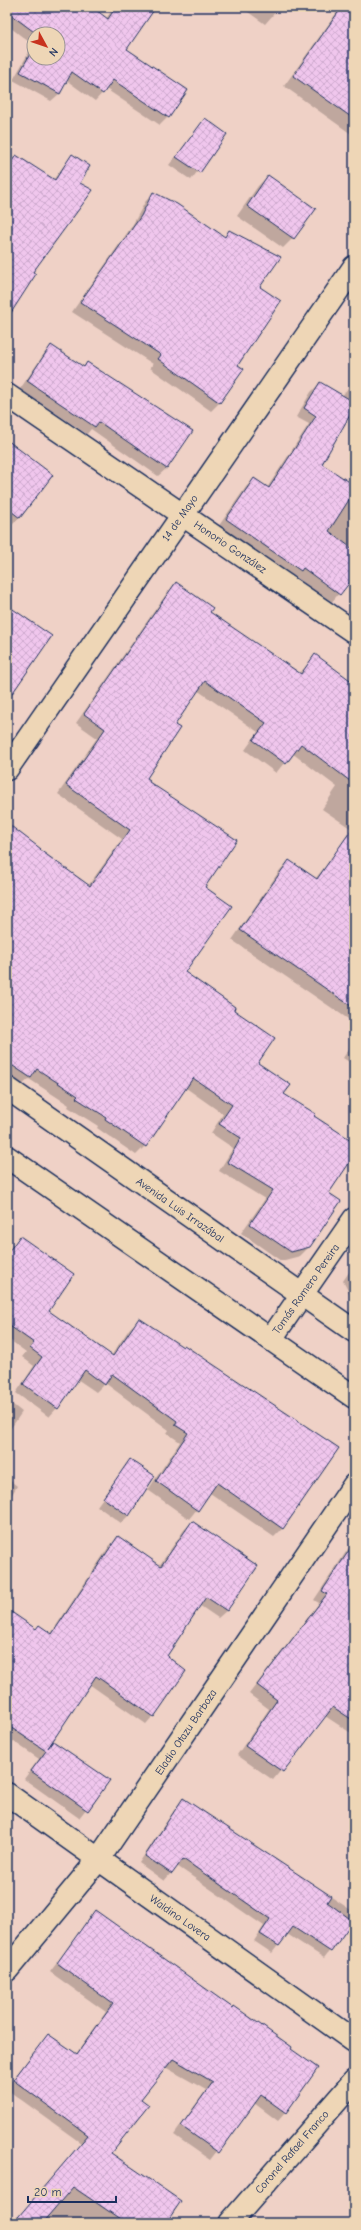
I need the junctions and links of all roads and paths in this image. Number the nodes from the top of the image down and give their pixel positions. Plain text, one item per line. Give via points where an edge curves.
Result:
1 (354, 267) edge
2 (7, 395) edge
3 (183, 515) junction
4 (354, 632) edge
5 (7, 769) edge
6 (7, 1088) edge
7 (7, 1157) edge
8 (354, 1219) edge
9 (302, 1295) junction
10 (354, 1331) edge
11 (271, 1339) junction
12 (354, 1397) edge
13 (354, 1485) edge
14 (7, 1794) edge
15 (98, 1860) junction
16 (7, 1970) edge
17 (354, 2041) edge
18 (354, 2081) edge
19 (230, 2223) edge

1 - 3 main road, 14 de Mayo
2 - 3 main road, Honorio González
3 - 4 main road, Honorio González
3 - 5 main road, 14 de Mayo
6 - 9 main road, Avenida Luis Irrazábal
7 - 11 main road
8 - 9 main road, Tomás Romero Pereira
9 - 10 main road, Avenida Luis Irrazábal
9 - 11 main road, Tomás Romero Pereira
11 - 12 main road
13 - 15 main road, Eladio Otazu Barboza
14 - 15 main road, Waldino Lovera
15 - 16 main road, Eladio Otazu Barboza
15 - 17 main road, Waldino Lovera
18 - 19 main road, Coronel Rafael Franco

